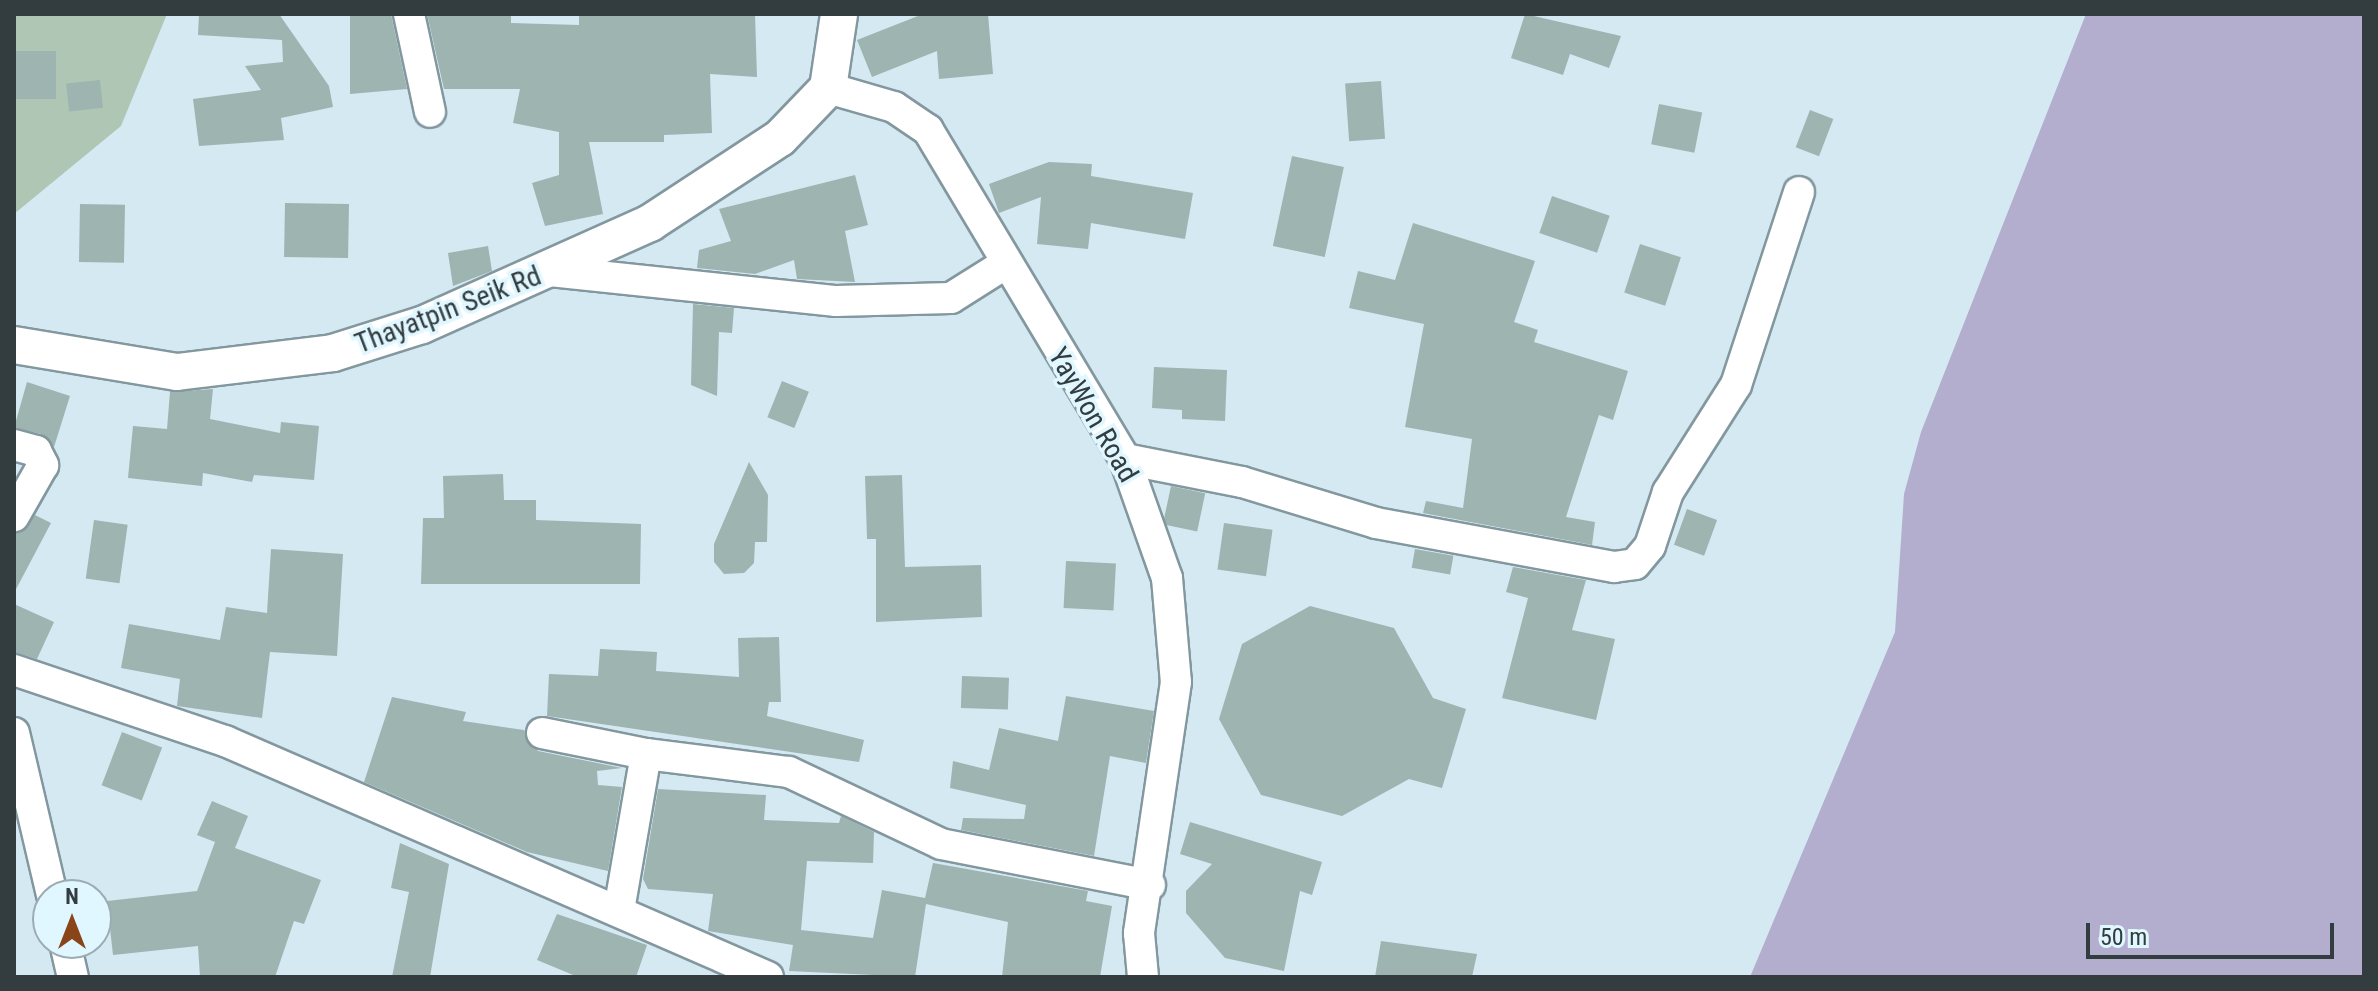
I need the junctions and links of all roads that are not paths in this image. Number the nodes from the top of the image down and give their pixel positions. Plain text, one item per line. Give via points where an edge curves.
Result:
1 (409, 14) edge
2 (840, 15) edge
3 (828, 88) junction
4 (430, 112) dead end
5 (1799, 192) dead end
6 (1005, 264) junction
7 (550, 271) junction
8 (14, 345) edge
9 (14, 445) edge
10 (1125, 459) junction
11 (14, 516) edge
12 (14, 670) edge
13 (14, 733) edge
14 (542, 733) dead end
15 (646, 754) junction
16 (48, 879) edge
17 (1150, 885) junction
18 (619, 911) junction
19 (768, 977) edge
20 (1143, 977) edge

1 - 4 street
2 - 3 street
3 - 6 street, YayWon Road via 894,107 928,130
3 - 7 street, Thayatpin Seik Rd via 780,138 726,174 650,223
5 - 10 street via 1736,385 1668,492 1650,546 1635,564 1614,567 1376,523 1242,482
6 - 7 street via 951,298 836,301
6 - 10 street, YayWon Road
7 - 8 street, Thayatpin Seik Rd via 333,353 224,368 118,366
9 - 11 street via 36,451 43,465
10 - 17 street, YayWon Road via 1167,578 1177,647
12 - 18 street via 225,741 392,819
13 - 16 street
14 - 15 street
15 - 17 street via 789,772 941,844
15 - 18 street
17 - 20 street, YayWon Road via 1139,933
18 - 19 street

